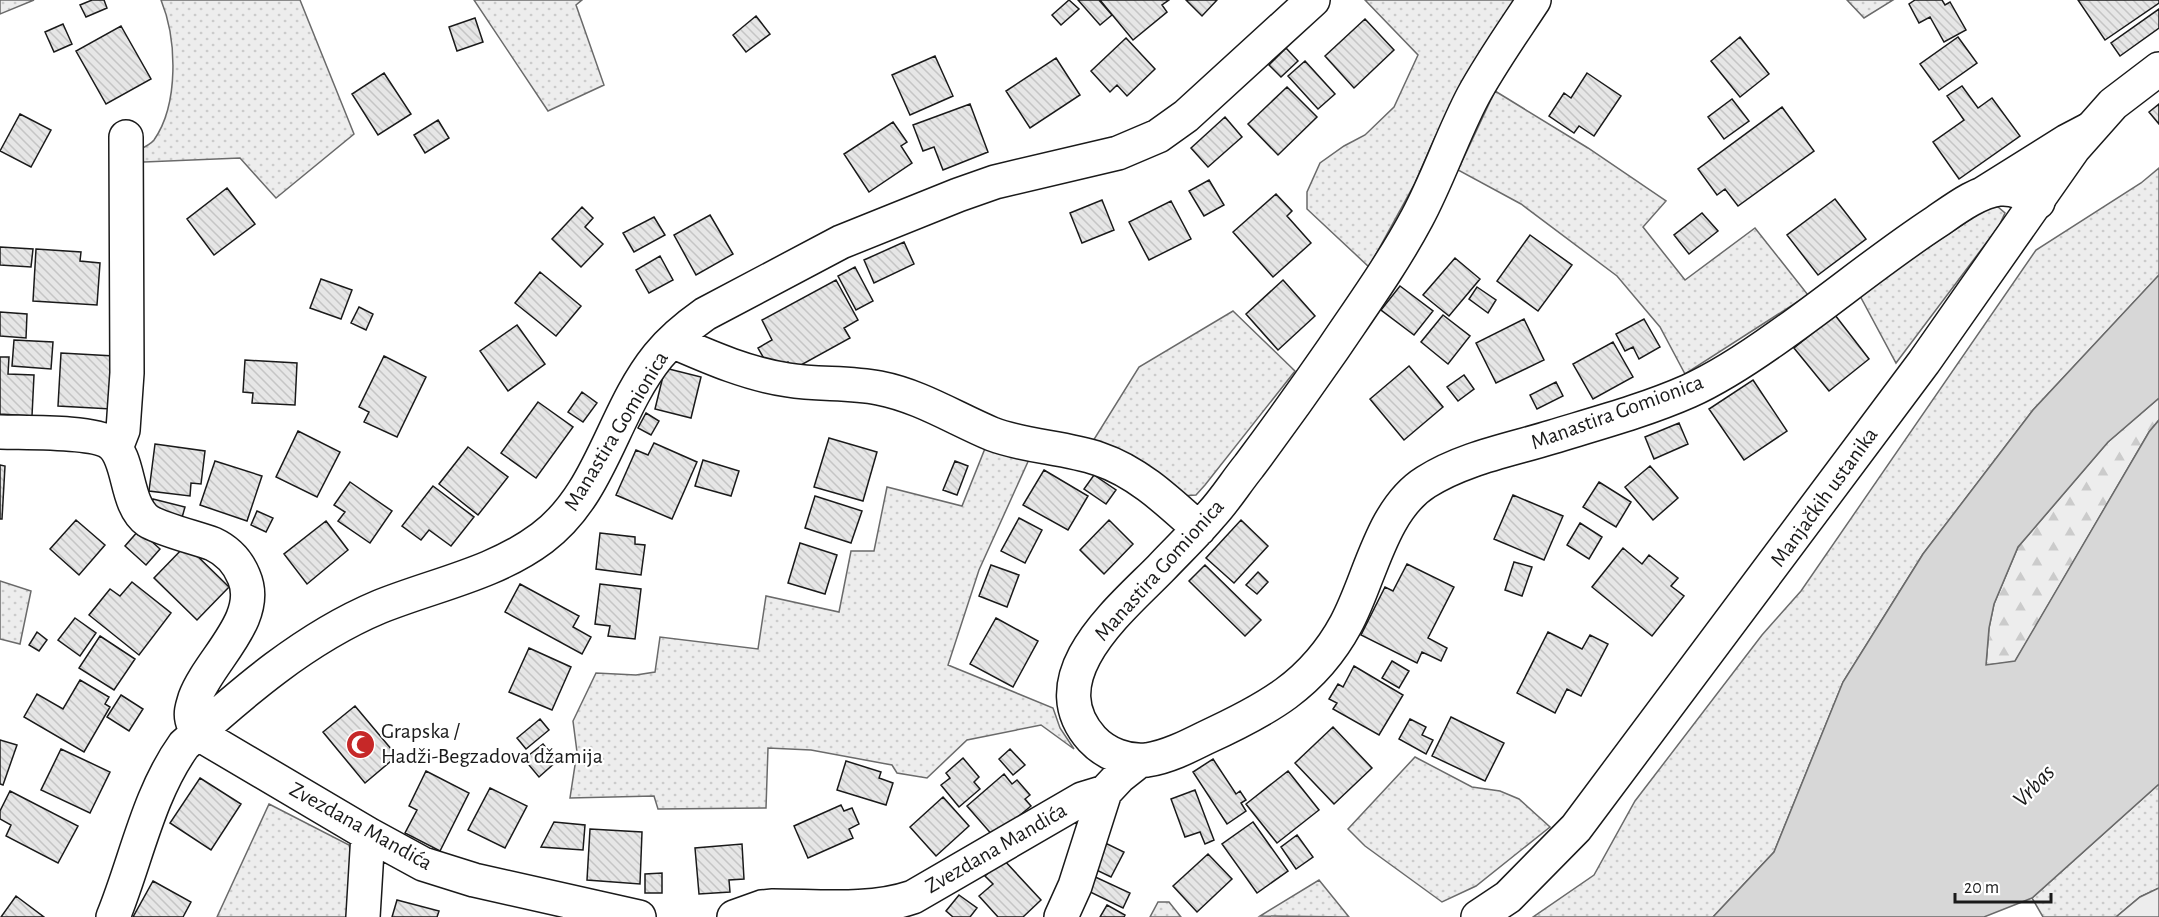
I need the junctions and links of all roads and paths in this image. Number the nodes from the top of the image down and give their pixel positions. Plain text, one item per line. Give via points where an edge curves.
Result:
1 (1313, 0) edge
2 (1534, 0) edge
3 (2159, 69) edge
4 (2088, 130) junction
5 (126, 137) dead end
6 (1981, 195) junction
7 (2038, 202) junction
8 (672, 341) junction
9 (0, 432) edge
10 (116, 448) junction
11 (1199, 529) junction
12 (197, 733) junction
13 (1139, 761) junction
14 (1105, 792) junction
15 (368, 834) junction
16 (113, 917) edge
17 (363, 917) edge
18 (639, 917) edge
19 (734, 917) edge
20 (1061, 917) edge
21 (1478, 917) edge

1 - 8 street, Manastira Gomionica via 1186,116 1158,136 1118,153 995,182 842,242 705,314
2 - 11 street, Manastira Gomionica via 1472,99 1417,218 1359,312 1295,404
3 - 4 street, Manjačkih ustanika via 2124,94
4 - 6 street
4 - 7 street, Manjačkih ustanika
5 - 10 street via 127,373 123,430
6 - 7 street, Manastira Gomionica via 2005,189 2022,192
6 - 13 street, Manastira Gomionica via 1902,244 1778,337 1690,391 1470,461 1426,482 1395,515 1347,622 1324,658 1297,687 1247,719 1186,747
7 - 21 street, Manjačkih ustanika via 1582,820 1508,897
8 - 11 street via 747,371 787,380 876,387 901,393 994,434 1099,459 1159,493
8 - 12 street, Manastira Gomionica via 633,396 588,485 542,538 497,564 379,607 319,638 256,682
9 - 10 street via 91,436
10 - 12 street via 131,494 148,521 222,549 236,562 249,589 244,617 199,687 192,707
11 - 13 street, Manastira Gomionica via 1100,632 1078,674 1075,703 1083,729 1109,754
12 - 15 street, Zvezdana Mandića
12 - 16 street, Manastira Gomionica via 184,745 168,771
13 - 14 street, Zvezdana Mandića
14 - 19 street, Zvezdana Mandića via 1082,799 902,901 863,906 762,907
14 - 20 street
15 - 17 street
15 - 18 street, Zvezdana Mandića via 423,864 474,880

